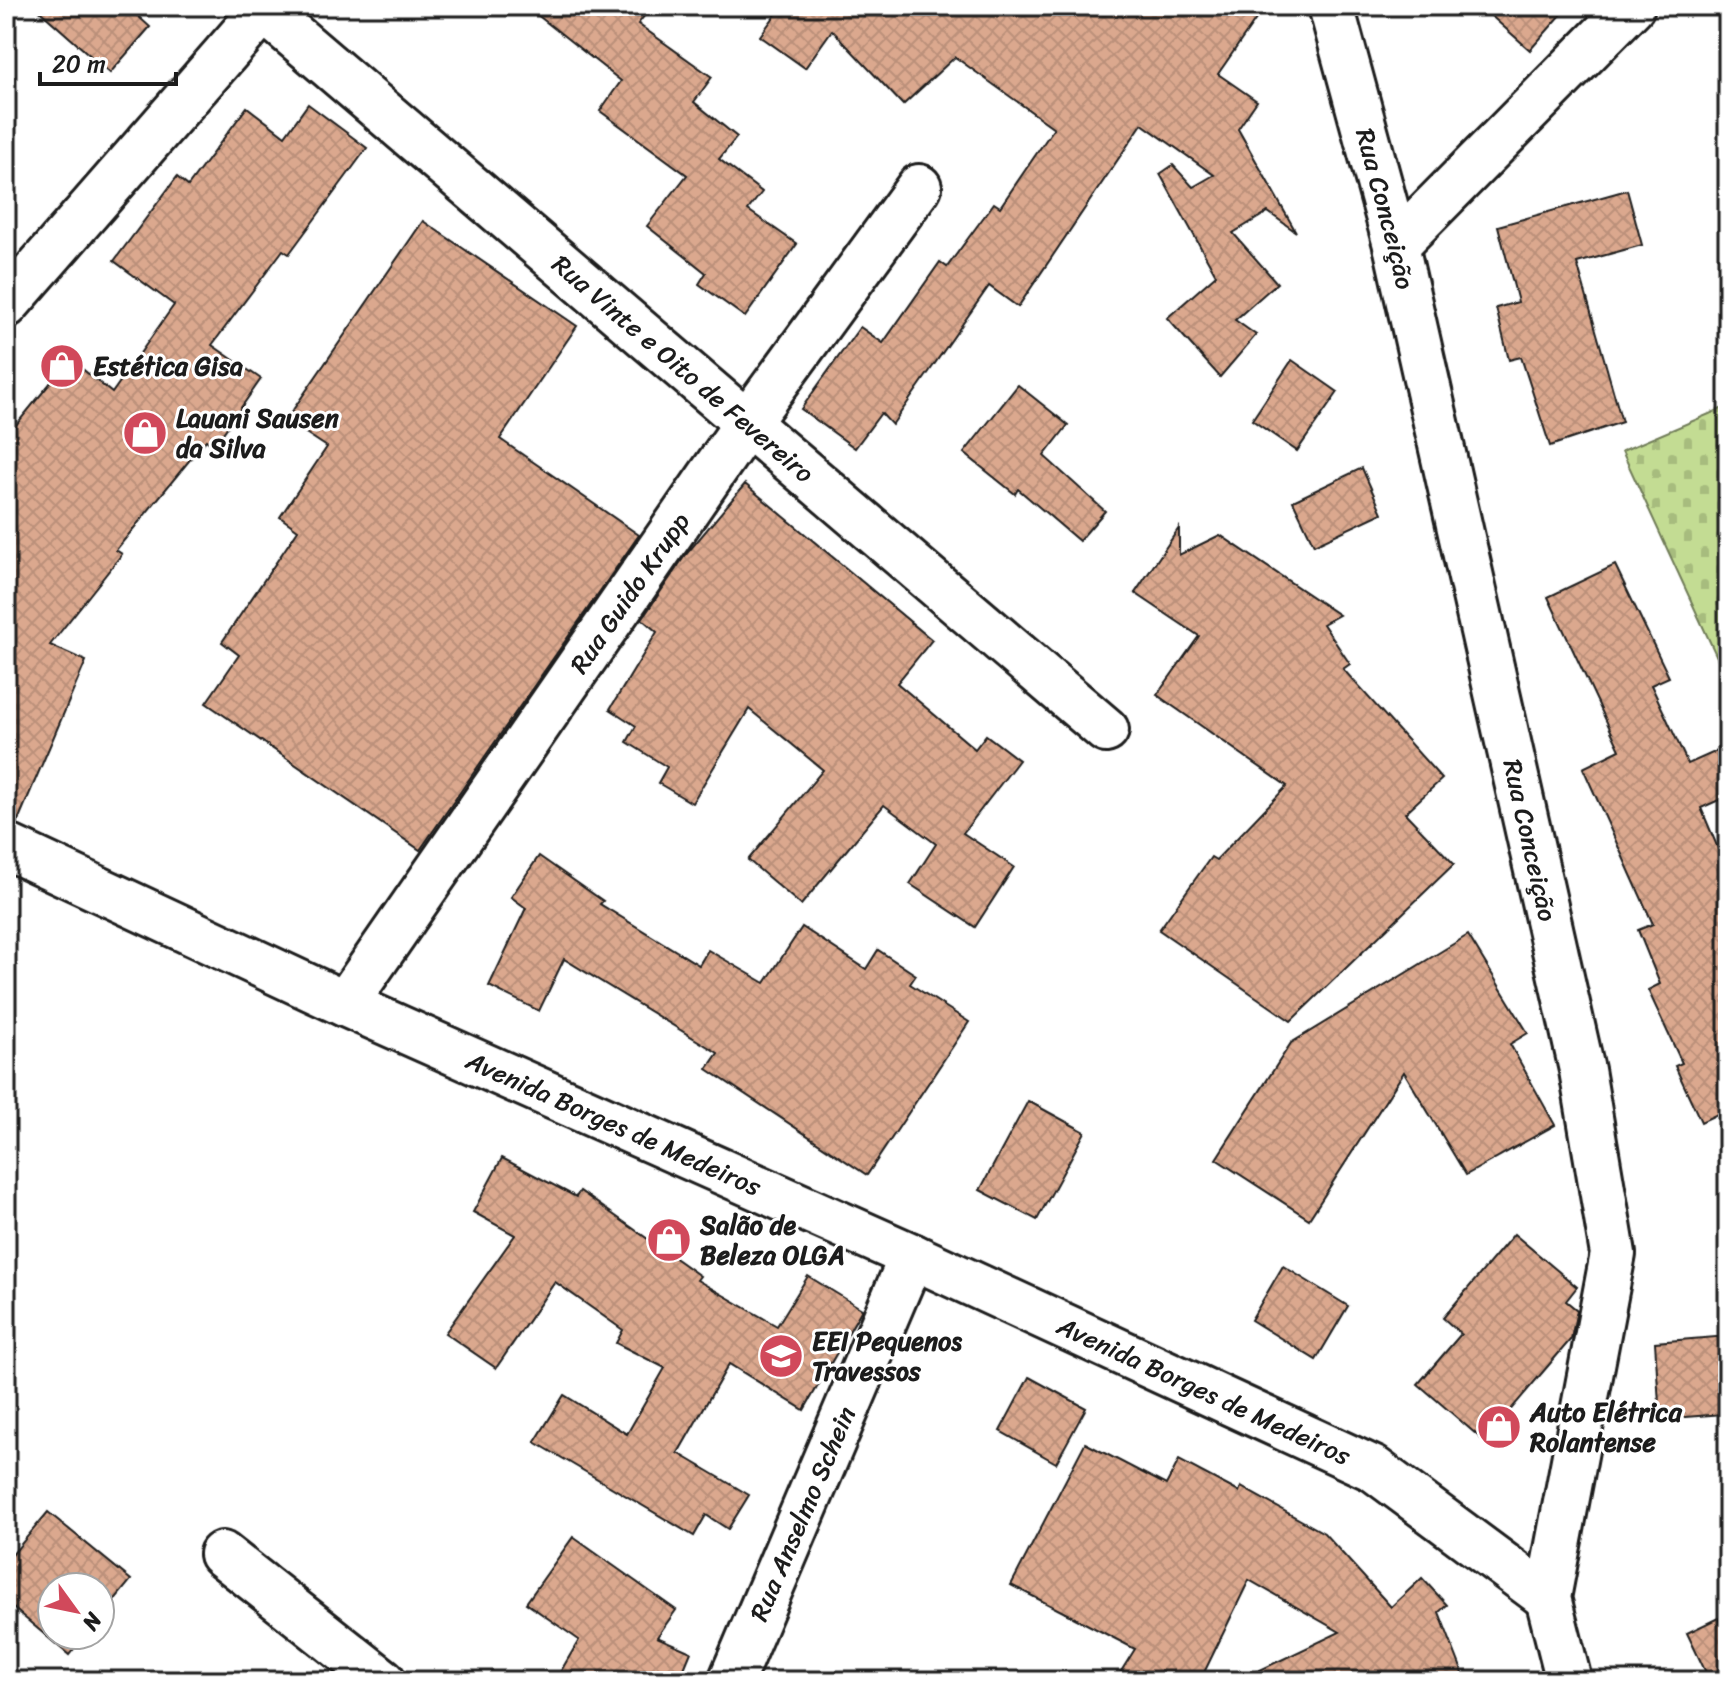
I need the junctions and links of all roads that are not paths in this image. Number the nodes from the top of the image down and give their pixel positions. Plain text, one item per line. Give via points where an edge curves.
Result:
1 (1331, 6) edge
2 (1632, 6) edge
3 (263, 7) edge
4 (919, 187) dead end
5 (1396, 245) junction
6 (6, 305) edge
7 (747, 423) junction
8 (1106, 730) dead end
9 (6, 846) edge
10 (345, 1004) junction
11 (912, 1256) junction
12 (222, 1554) dead end
13 (1548, 1598) junction
14 (383, 1681) edge
15 (731, 1681) edge
16 (1569, 1681) edge

1 - 5 street, Rua Conceição
2 - 5 street
3 - 6 street
3 - 7 street, Rua Vinte e Oito de Fevereiro
4 - 7 street, Rua Guido Krupp
5 - 13 street, Rua Conceição via 1582,1070 1613,1254
7 - 8 street, Rua Vinte e Oito de Fevereiro
7 - 10 street, Rua Guido Krupp
9 - 10 street, Avenida Borges de Medeiros
10 - 11 street, Avenida Borges de Medeiros
11 - 13 street, Avenida Borges de Medeiros via 1374,1469
11 - 15 street, Rua Anselmo Schein
12 - 14 street
13 - 16 street, Rua Conceição

